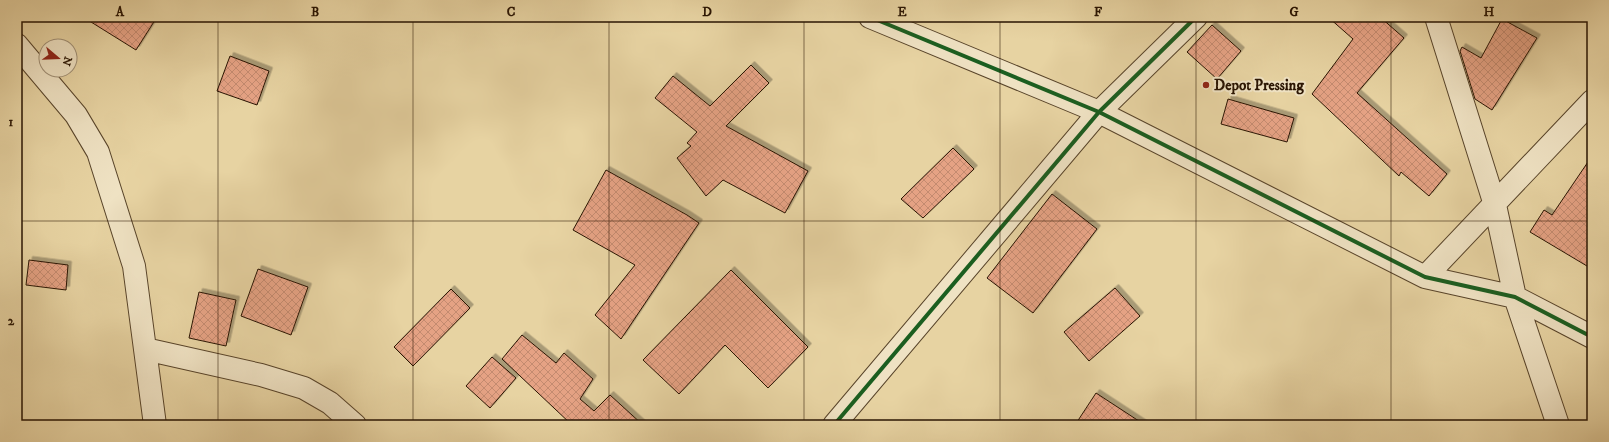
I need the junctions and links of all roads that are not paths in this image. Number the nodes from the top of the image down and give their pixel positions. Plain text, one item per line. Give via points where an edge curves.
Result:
1 (870, 17) edge
2 (1196, 17) edge
3 (1436, 17) edge
4 (17, 45) edge
5 (1592, 101) edge
6 (1100, 112) junction
7 (1495, 205) junction
8 (1425, 278) junction
9 (1515, 297) junction
10 (1592, 337) edge
11 (145, 349) junction
12 (155, 425) edge
13 (355, 425) edge
14 (834, 425) edge
15 (1558, 425) edge

1 - 6 street
2 - 6 street
3 - 7 street
4 - 11 street via 76,115 98,152 134,266
5 - 7 street
6 - 8 street
6 - 14 street
7 - 8 street
7 - 9 street
8 - 9 street
9 - 10 street
9 - 15 street
11 - 12 street
11 - 13 street via 261,375 304,388 330,403

